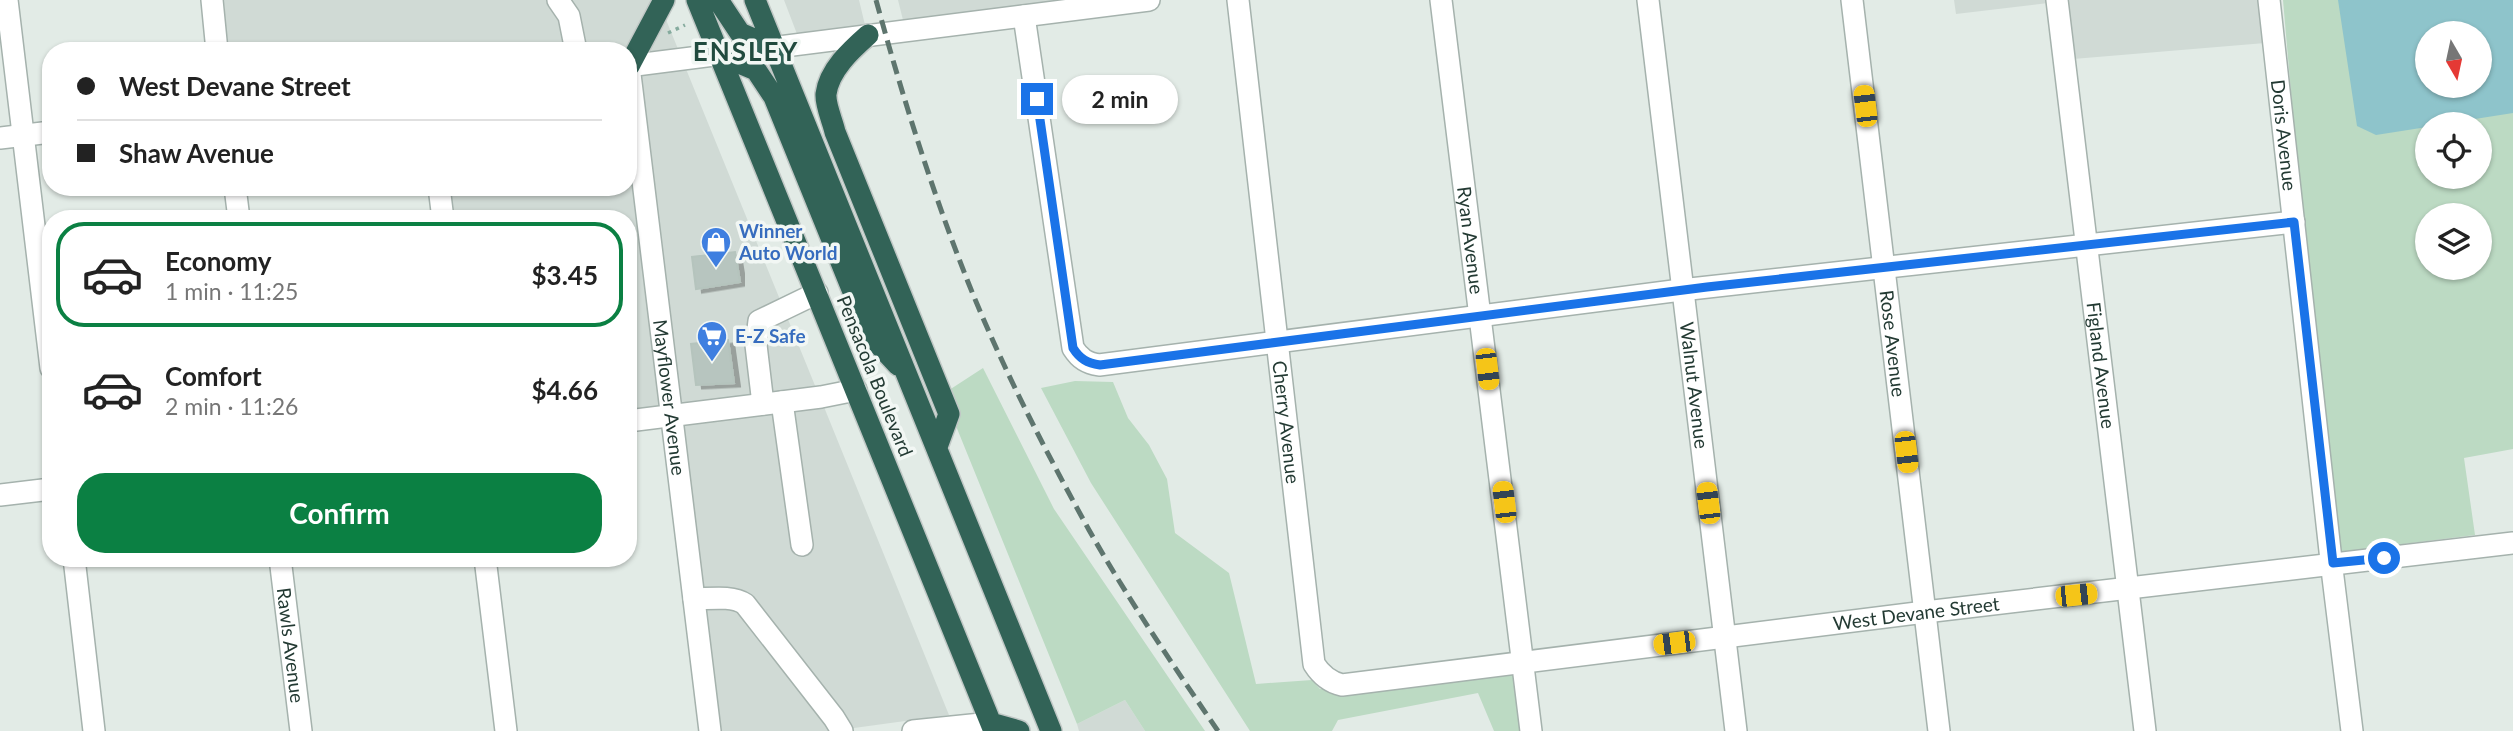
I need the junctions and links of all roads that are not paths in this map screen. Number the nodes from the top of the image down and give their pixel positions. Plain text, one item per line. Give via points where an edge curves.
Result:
1 (7, 0) edge
2 (212, 0) edge
3 (558, 0) edge
4 (664, 0) edge
5 (697, 0) edge
6 (718, 0) edge
7 (755, 0) edge
8 (1149, 0) edge
9 (1238, 0) edge
10 (1441, 0) edge
11 (1648, 0) edge
12 (1853, 0) edge
13 (2057, 0) edge
14 (2269, 0) edge
15 (1087, 4) edge
16 (1024, 16) junction
17 (868, 35) junction
18 (216, 42) edge
19 (574, 42) edge
20 (774, 48) junction
21 (637, 51) edge
22 (720, 54) junction
23 (637, 65) edge
24 (42, 133) edge
25 (637, 133) edge
26 (23, 135) junction
27 (0, 138) edge
28 (2294, 222) junction
29 (2086, 243) junction
30 (1883, 266) junction
31 (1681, 290) junction
32 (42, 293) edge
33 (817, 293) junction
34 (1480, 315) junction
35 (1278, 342) junction
36 (909, 377) junction
37 (856, 390) junction
38 (773, 403) junction
39 (671, 416) junction
40 (637, 420) edge
41 (937, 447) junction
42 (42, 490) edge
43 (0, 495) edge
44 (2513, 543) edge
45 (802, 545) dead end
46 (2333, 563) junction
47 (75, 567) edge
48 (280, 567) edge
49 (486, 567) edge
50 (2127, 589) junction
51 (694, 599) junction
52 (1925, 612) junction
53 (1724, 637) junction
54 (1524, 662) junction
55 (1321, 675) joint
56 (993, 727) edge
57 (922, 730) edge
58 (94, 731) edge
59 (301, 731) edge
60 (506, 731) edge
61 (710, 731) edge
62 (842, 731) edge
63 (1019, 731) edge
64 (1051, 731) edge
65 (1531, 731) edge
66 (1736, 731) edge
67 (1939, 731) edge
68 (2145, 731) edge
69 (2353, 731) edge

1 - 26 street
2 - 18 street
3 - 19 street via 569,16
4 - 21 highway
5 - 22 highway, Pensacola Boulevard
6 - 20 highway via 740,33
7 - 20 highway, Pensacola Boulevard
8 - 15 street
9 - 35 street, Cherry Avenue
10 - 34 street, Ryan Avenue
11 - 31 street, Walnut Avenue
12 - 30 street, Rose Avenue
13 - 29 street, Figland Avenue
14 - 28 street, Doris Avenue
15 - 16 street
16 - 17 street
16 - 35 street via 1073,348 1078,356 1100,365
17 - 20 street
17 - 41 highway via 834,73 825,96 835,132 949,414
20 - 22 street
20 - 36 highway, Pensacola Boulevard
22 - 23 street
22 - 33 highway, Pensacola Boulevard
22 - 36 highway via 755,70 774,97 871,336
24 - 26 street
25 - 39 street, Mayflower Avenue
26 - 27 street
26 - 32 street
28 - 29 street
28 - 46 street, Doris Avenue
29 - 30 street
29 - 50 street, Figland Avenue
30 - 31 street
30 - 52 street, Rose Avenue
31 - 34 street
31 - 53 street, Walnut Avenue
33 - 37 highway, Pensacola Boulevard
33 - 38 street via 759,321 756,345
34 - 35 street
34 - 54 street, Ryan Avenue
35 - 55 street, Cherry Avenue via 1314,664
36 - 41 highway, Pensacola Boulevard
37 - 38 street
37 - 56 highway, Pensacola Boulevard
38 - 39 street
38 - 45 street
39 - 40 street
39 - 51 street, Mayflower Avenue
41 - 64 highway, Pensacola Boulevard
42 - 43 street
44 - 46 street, West Devane Street
46 - 50 street, West Devane Street
46 - 69 street, Doris Avenue
47 - 58 street
48 - 59 street, Rawls Avenue
49 - 60 street
50 - 52 street, West Devane Street
50 - 68 street, Figland Avenue
51 - 61 street, Mayflower Avenue
51 - 62 street via 745,604
52 - 53 street, West Devane Street
52 - 67 street, Rose Avenue
53 - 54 street, West Devane Street
53 - 66 street, Walnut Avenue
54 - 55 street, West Devane Street via 1342,685
54 - 65 street, Ryan Avenue
56 - 57 street
56 - 63 highway

